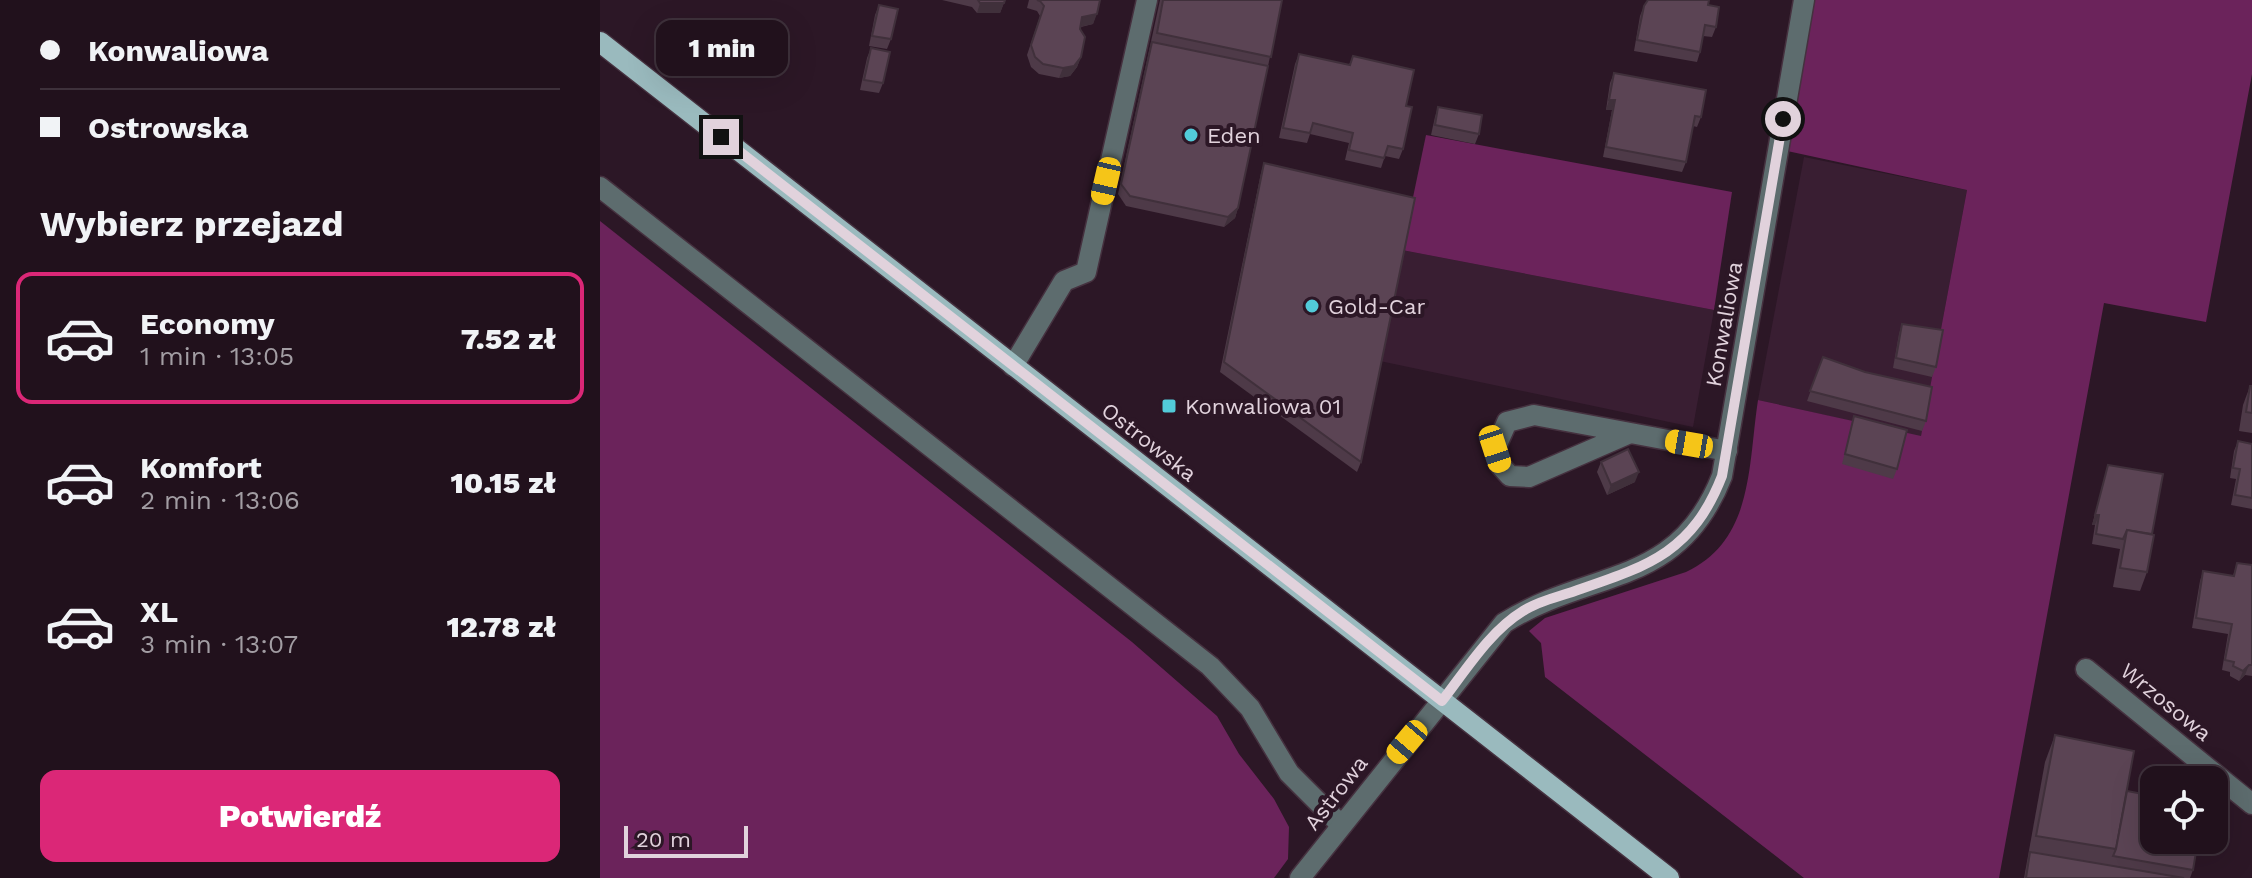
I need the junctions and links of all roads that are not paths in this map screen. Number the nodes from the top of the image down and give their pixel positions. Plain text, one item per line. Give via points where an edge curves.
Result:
1 (1147, 0) edge
2 (1804, 0) edge
3 (600, 42) edge
4 (600, 187) edge
5 (1013, 366) junction
6 (1630, 433) junction
7 (1727, 451) junction
8 (2086, 669) dead end
9 (1442, 701) junction
10 (2252, 804) edge
11 (1341, 825) junction
12 (1300, 878) edge
13 (1669, 878) edge

1 - 5 street via 1086,272 1064,281
2 - 7 street, Konwaliowa
3 - 5 main road, Ostrowska
4 - 11 street via 1210,666 1250,708 1289,773
5 - 9 main road, Ostrowska
6 - 6 street via 1534,415 1507,422 1495,449 1510,476 1529,477
6 - 7 street
7 - 9 street, Konwaliowa via 1710,507 1683,542 1652,562 1528,608 1504,623
8 - 10 street, Wrzosowa
9 - 11 street, Astrowa
9 - 13 main road, Ostrowska
11 - 12 street, Astrowa

